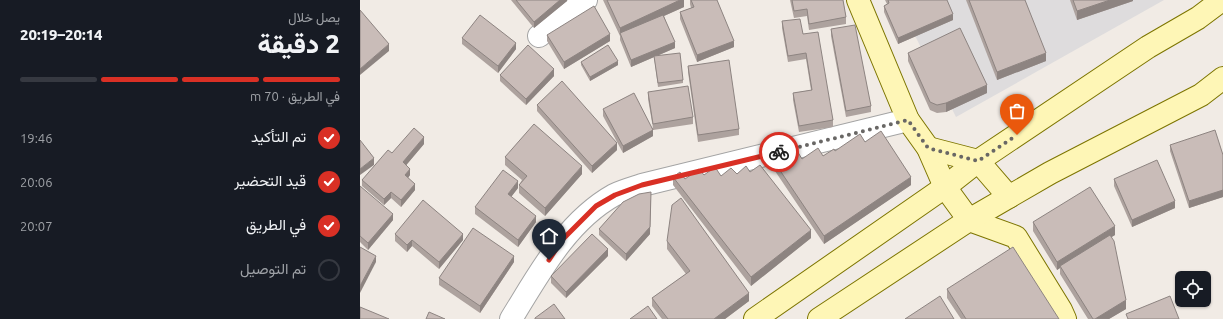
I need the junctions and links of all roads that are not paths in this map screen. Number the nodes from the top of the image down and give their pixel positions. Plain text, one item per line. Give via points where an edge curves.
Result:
1 (586, 0) edge
2 (858, 0) edge
3 (1221, 3) edge
4 (539, 36) dead end
5 (1223, 78) edge
6 (1223, 88) edge
7 (1201, 95) junction
8 (908, 120) junction
9 (928, 148) junction
10 (978, 161) junction
11 (945, 187) junction
12 (1009, 197) junction
13 (969, 220) junction
14 (511, 319) edge
15 (755, 319) edge
16 (819, 319) edge
17 (1065, 319) edge

1 - 4 street
2 - 8 main road
3 - 10 main road via 1148,47
5 - 7 main road
6 - 7 street
7 - 12 main road
8 - 9 main road
8 - 14 street via 642,185 615,195 596,206 562,240
9 - 10 main road
9 - 11 main road
10 - 11 main road
10 - 12 main road
11 - 13 main road
11 - 15 main road
12 - 13 main road
13 - 16 main road
13 - 17 main road via 1016,237

